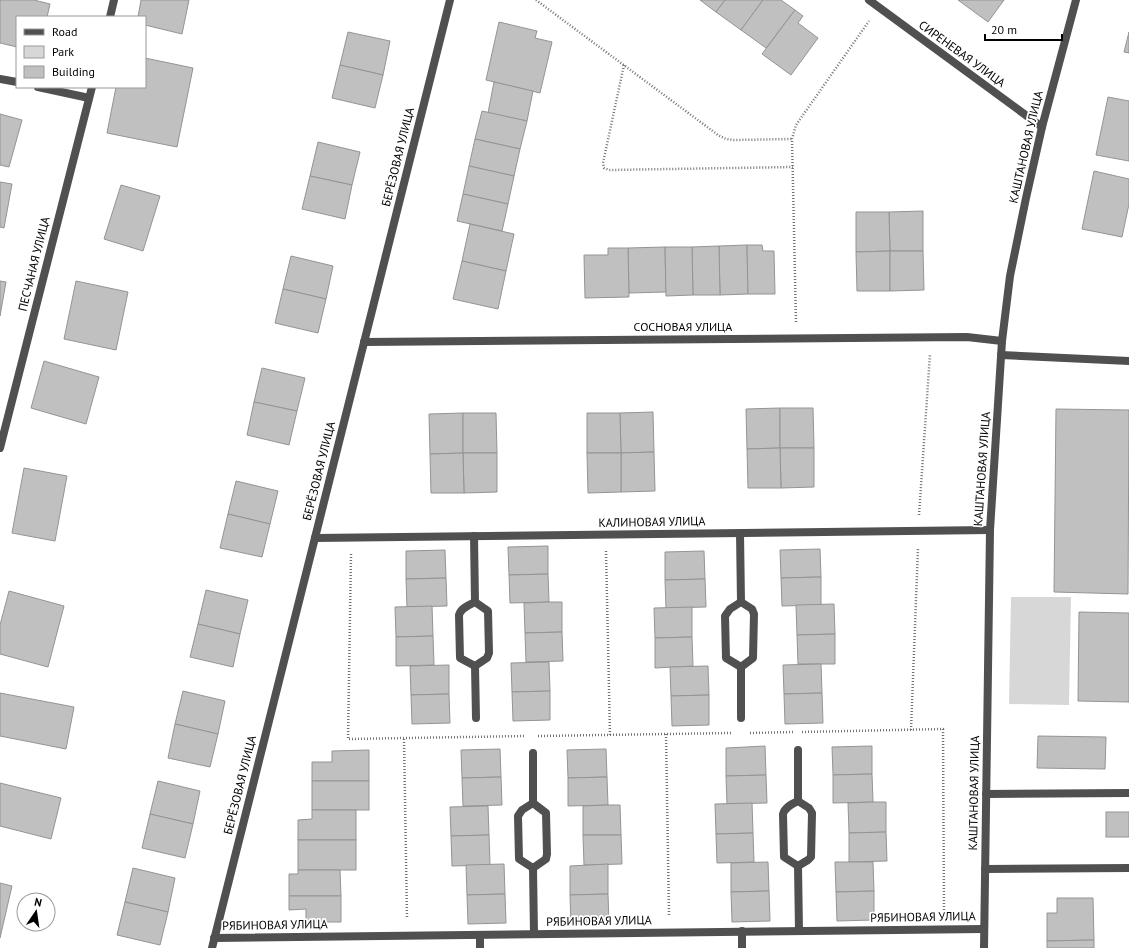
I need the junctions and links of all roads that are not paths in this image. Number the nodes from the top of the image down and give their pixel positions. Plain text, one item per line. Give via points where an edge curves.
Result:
1 (114, 0) edge
2 (450, 0) edge
3 (869, 0) edge
4 (1076, 0) edge
5 (110, 16) edge
6 (0, 79) edge
7 (16, 82) edge
8 (43, 88) edge
9 (92, 88) edge
10 (89, 98) junction
11 (1042, 127) junction
12 (1002, 341) junction
13 (364, 342) junction
14 (1002, 355) junction
15 (1129, 361) edge
16 (2, 432) edge
17 (0, 448) edge
18 (990, 530) junction
19 (740, 533) junction
20 (474, 536) junction
21 (315, 538) junction
22 (475, 602) junction
23 (741, 602) junction
24 (475, 666) junction
25 (741, 667) junction
26 (476, 718) dead end
27 (741, 718) dead end
28 (798, 750) dead end
29 (533, 752) dead end
30 (1129, 793) edge
31 (986, 794) junction
32 (798, 801) junction
33 (533, 803) junction
34 (798, 866) junction
35 (534, 868) junction
36 (1129, 868) edge
37 (985, 869) junction
38 (984, 929) junction
39 (742, 931) junction
40 (799, 931) junction
41 (534, 934) junction
42 (480, 935) junction
43 (214, 938) junction
44 (212, 948) edge
45 (480, 948) edge
46 (742, 948) edge
47 (984, 948) edge

1 - 5 street
2 - 13 street, БЕРЁЗОВАЯ УЛИЦА
3 - 11 street, СИРЕНЕВАЯ УЛИЦА
4 - 11 street, КАШТАНОВАЯ УЛИЦА
6 - 7 street
8 - 10 street
9 - 10 street, ПЕСЧАНАЯ УЛИЦА
10 - 16 street, ПЕСЧАНАЯ УЛИЦА
11 - 12 street, КАШТАНОВАЯ УЛИЦА via 1010,276
12 - 13 street, СОСНОВАЯ УЛИЦА via 967,337
12 - 14 street, КАШТАНОВАЯ УЛИЦА
13 - 21 street, БЕРЁЗОВАЯ УЛИЦА
14 - 15 street
14 - 18 street, КАШТАНОВАЯ УЛИЦА
16 - 17 street, ПЕСЧАНАЯ УЛИЦА
18 - 19 street, КАЛИНОВАЯ УЛИЦА
18 - 31 street, КАШТАНОВАЯ УЛИЦА
19 - 20 street, КАЛИНОВАЯ УЛИЦА
19 - 23 street
20 - 21 street, КАЛИНОВАЯ УЛИЦА
20 - 22 street
21 - 43 street, БЕРЁЗОВАЯ УЛИЦА
22 - 24 street via 488,611 489,653 488,658
22 - 24 street via 460,611 459,615 460,658
23 - 25 street via 754,612 754,622 753,658
23 - 25 street via 725,616 726,658
24 - 26 street
25 - 27 street
28 - 32 street
29 - 33 street
30 - 31 street
31 - 37 street, КАШТАНОВАЯ УЛИЦА
32 - 34 street via 812,813 812,852 808,860
32 - 34 street via 784,810 783,822 784,857
33 - 35 street via 546,813 547,854 546,859
33 - 35 street via 518,816 519,860
34 - 40 street
35 - 41 street
36 - 37 street
37 - 38 street, КАШТАНОВАЯ УЛИЦА
38 - 40 street, РЯБИНОВАЯ УЛИЦА
38 - 47 street, КАШТАНОВАЯ УЛИЦА
39 - 40 street, РЯБИНОВАЯ УЛИЦА
39 - 41 street, РЯБИНОВАЯ УЛИЦА
39 - 46 street
41 - 42 street, РЯБИНОВАЯ УЛИЦА
42 - 43 street, РЯБИНОВАЯ УЛИЦА
42 - 45 street
43 - 44 street, БЕРЁЗОВАЯ УЛИЦА

